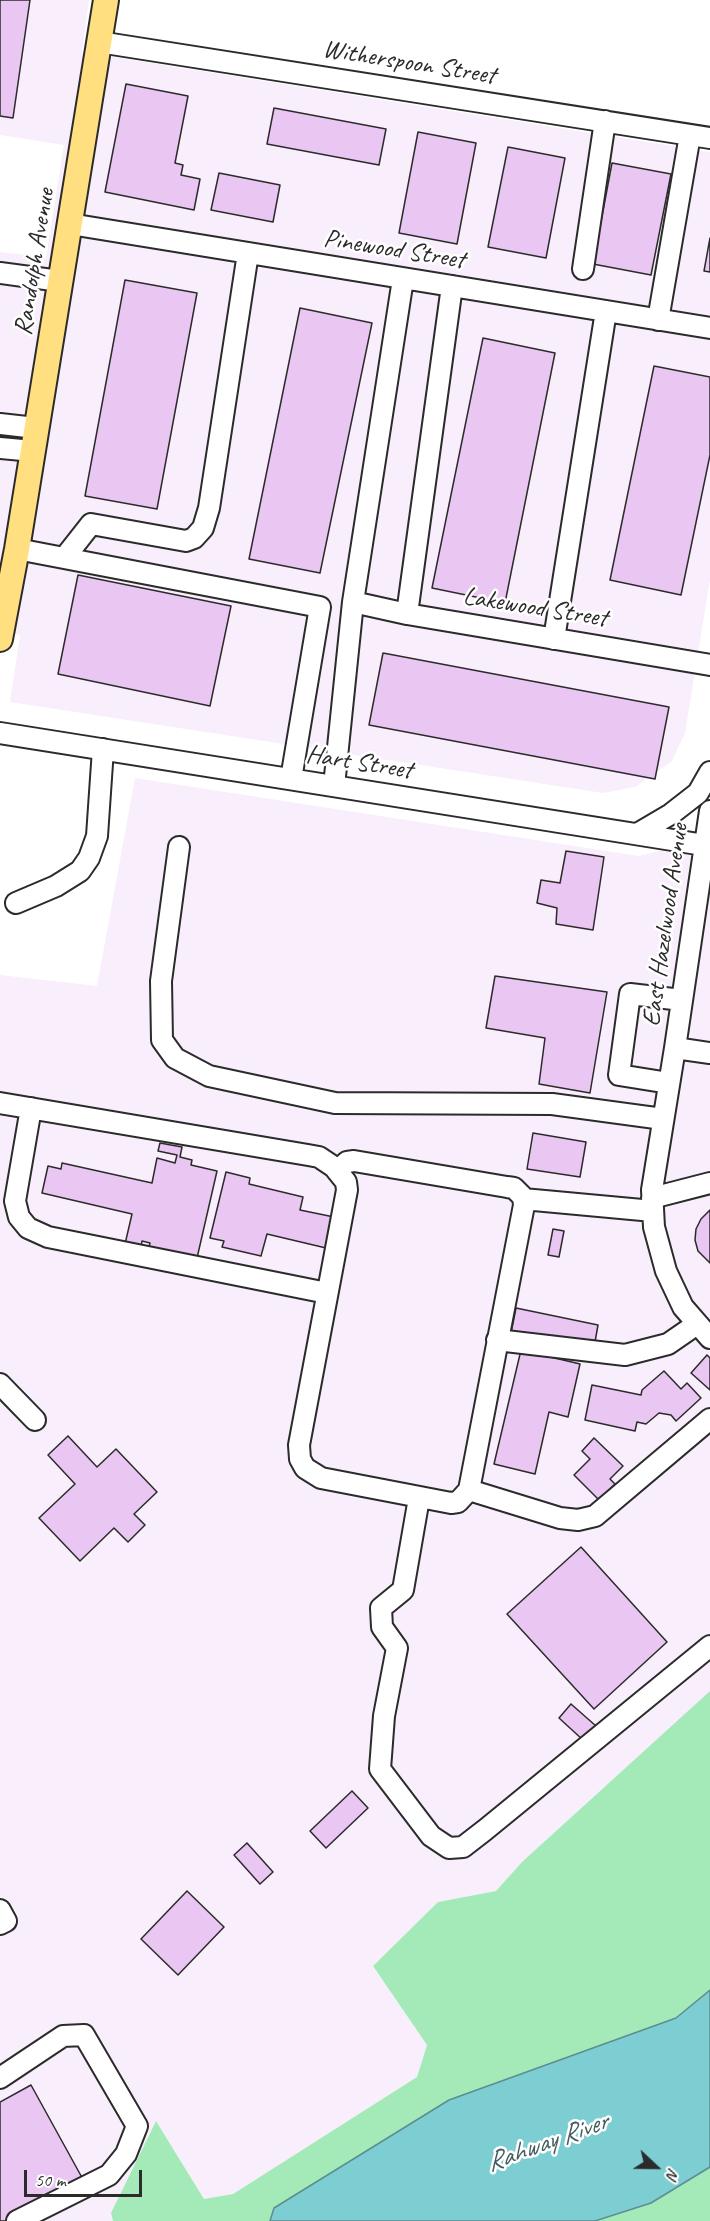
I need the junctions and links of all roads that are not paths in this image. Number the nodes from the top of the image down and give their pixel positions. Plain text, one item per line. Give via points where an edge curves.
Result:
1 (106, 0) edge
2 (99, 42) junction
3 (605, 121) junction
4 (690, 135) junction
5 (710, 138) edge
6 (70, 224) junction
7 (248, 253) junction
8 (583, 269) dead end
9 (0, 273) edge
10 (403, 279) junction
11 (60, 281) junction
12 (452, 286) junction
13 (606, 311) junction
14 (658, 320) junction
15 (710, 328) edge
16 (0, 424) edge
17 (35, 440) junction
18 (0, 447) edge
19 (17, 549) junction
20 (65, 557) junction
21 (353, 602) junction
22 (407, 614) junction
23 (0, 639) edge
24 (554, 639) junction
25 (710, 665) edge
26 (0, 733) edge
27 (103, 749) junction
28 (710, 772) edge
29 (291, 779) junction
30 (334, 786) junction
31 (710, 811) edge
32 (636, 834) junction
33 (707, 845) edge
34 (180, 847) dead end
35 (16, 903) dead end
36 (682, 1000) junction
37 (675, 1048) junction
38 (710, 1053) edge
39 (669, 1083) junction
40 (0, 1103) edge
41 (31, 1108) junction
42 (663, 1119) junction
43 (337, 1171) junction
44 (710, 1183) edge
45 (523, 1199) junction
46 (653, 1204) junction
47 (327, 1293) junction
48 (704, 1331) edge
49 (497, 1340) junction
50 (0, 1384) edge
51 (710, 1419) edge
52 (34, 1420) dead end
53 (469, 1491) junction
54 (419, 1497) junction
55 (710, 1646) edge
56 (0, 1910) edge
57 (0, 1924) edge
58 (0, 2078) edge
59 (17, 2221) edge

1 - 2 main road, Randolph Avenue
2 - 3 street, Witherspoon Street
2 - 6 main road, Randolph Avenue
3 - 4 street, Witherspoon Street
3 - 8 street
4 - 5 street, Witherspoon Street
4 - 14 street
6 - 7 street, Pinewood Street
6 - 11 main road, Randolph Avenue
7 - 10 street, Pinewood Street
7 - 20 street via 203,528 186,541 91,524
9 - 11 street
10 - 12 street, Pinewood Street
10 - 21 street
11 - 17 main road, Randolph Avenue
12 - 13 street, Pinewood Street
12 - 22 street
13 - 14 street, Pinewood Street
13 - 24 street
14 - 15 street, Pinewood Street
16 - 17 street
17 - 18 street
17 - 19 main road, Randolph Avenue
19 - 20 street
19 - 23 main road, Randolph Avenue
20 - 29 street via 320,607
21 - 22 street, Lakewood Street
21 - 30 street
22 - 24 street, Lakewood Street
24 - 25 street, Lakewood Street
26 - 27 street, Hart Street
27 - 29 street, Hart Street
27 - 35 street via 97,836 89,858 80,872
28 - 32 street, East Hazelwood Avenue via 698,793
29 - 30 street, Hart Street
30 - 32 street, Hart Street
31 - 33 street, East Hazelwood Avenue
32 - 33 street, Hart Street
33 - 36 street, East Hazelwood Avenue
34 - 42 street via 161,981 162,1040 175,1058 209,1076 335,1102 552,1104
36 - 37 street, East Hazelwood Avenue
36 - 39 street via 630,994 619,1075
37 - 38 street
37 - 39 street, East Hazelwood Avenue
39 - 42 street, East Hazelwood Avenue
40 - 41 street
41 - 43 street via 308,1155 326,1161
41 - 47 street via 15,1201 19,1218 28,1228 48,1236
42 - 46 street, East Hazelwood Avenue
43 - 45 street via 354,1161 514,1188
43 - 47 street via 347,1190
44 - 46 street
45 - 46 street
45 - 49 street
46 - 48 street, East Hazelwood Avenue via 654,1227 666,1271 683,1307
47 - 54 street via 298,1445 302,1464 321,1478
48 - 49 street via 625,1355
49 - 53 street
50 - 52 street
51 - 53 street via 595,1516 579,1520 560,1518
53 - 54 street via 458,1502 451,1503
54 - 55 street via 403,1590 381,1608 382,1627 397,1648 384,1716 380,1769 431,1836 449,1848 463,1847 485,1830
56 - 57 street via 6,1921
58 - 59 street via 63,2036 84,2035 137,2126 126,2154 109,2175

